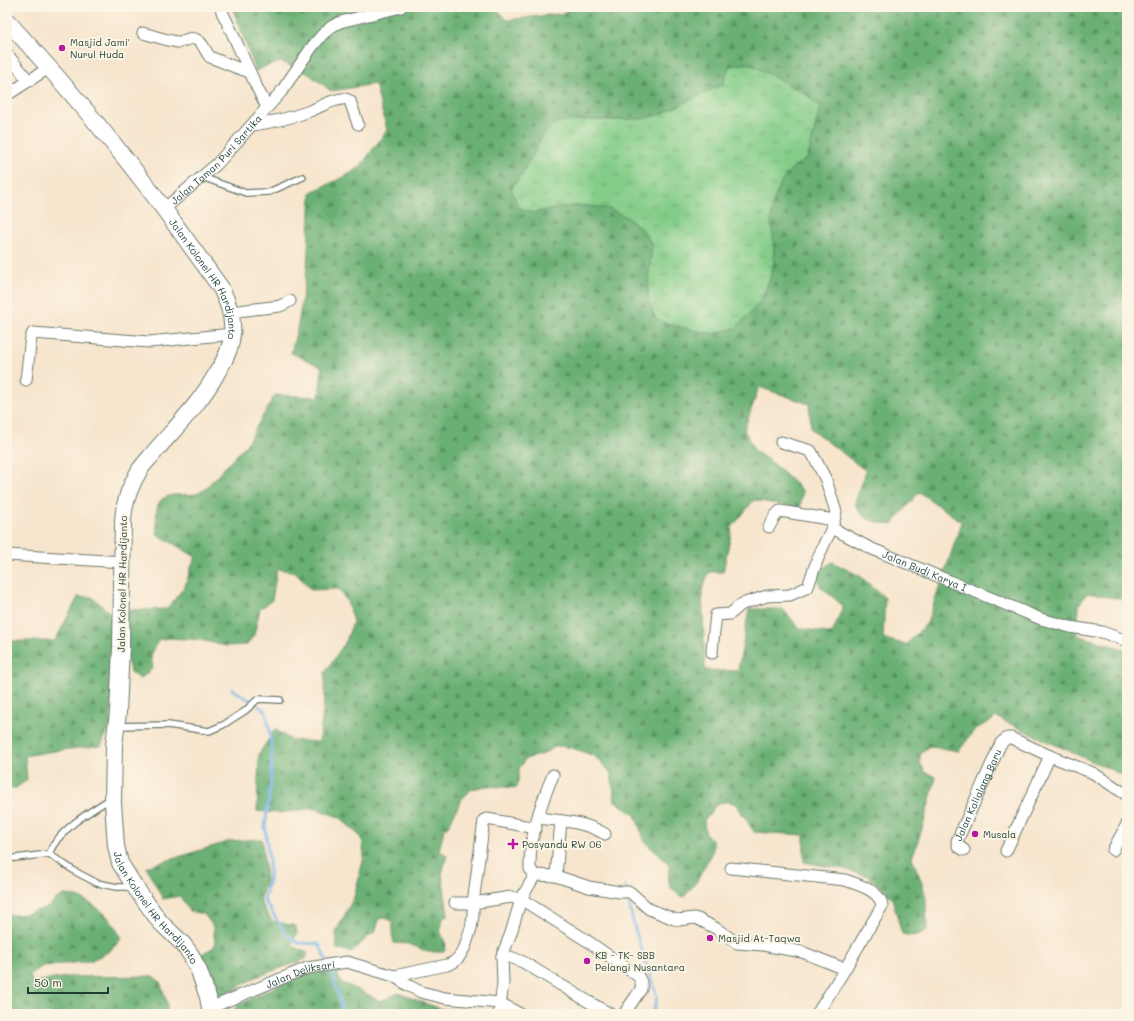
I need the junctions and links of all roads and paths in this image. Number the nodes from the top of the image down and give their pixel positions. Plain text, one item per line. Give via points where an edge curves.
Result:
1 (221, 7) edge
2 (401, 7) edge
3 (7, 21) edge
4 (143, 33) dead end
5 (7, 54) edge
6 (50, 67) junction
7 (250, 72) junction
8 (29, 81) junction
9 (7, 95) edge
10 (267, 107) junction
11 (358, 124) dead end
12 (253, 125) junction
13 (201, 177) junction
14 (303, 177) dead end
15 (164, 209) junction
16 (290, 301) dead end
17 (230, 312) junction
18 (233, 334) junction
19 (26, 380) dead end
20 (781, 442) dead end
21 (833, 524) junction
22 (769, 527) dead end
23 (7, 555) edge
24 (123, 562) junction
25 (1127, 641) edge
26 (712, 653) dead end
27 (280, 700) dead end
28 (116, 726) junction
29 (1050, 756) junction
30 (553, 775) dead end
31 (1127, 795) edge
32 (113, 797) junction
33 (561, 821) junction
34 (537, 823) junction
35 (1127, 824) edge
36 (605, 834) dead end
37 (964, 850) dead end
38 (1006, 850) dead end
39 (1113, 850) dead end
40 (49, 854) junction
41 (7, 859) edge
42 (731, 868) dead end
43 (535, 875) junction
44 (556, 876) junction
45 (135, 887) junction
46 (521, 899) junction
47 (473, 902) junction
48 (455, 903) dead end
49 (502, 956) junction
50 (844, 969) junction
51 (394, 976) junction
52 (500, 1009) edge
53 (210, 1011) edge
54 (520, 1014) edge
55 (610, 1014) edge
56 (624, 1014) edge
57 (817, 1014) edge

1 - 7 street, Jalan Taman Puri Sartika
2 - 10 street, Jalan Taman Puri Sartika via 340,22 331,27 312,47 281,92
3 - 6 main road, Jalan Kolonel HR Hardijanto
4 - 7 street via 177,42 190,38 197,39 210,57
5 - 8 street
6 - 8 street
6 - 15 main road, Jalan Kolonel HR Hardijanto
7 - 10 street, Jalan Taman Puri Sartika
8 - 9 street
10 - 12 street, Jalan Taman Puri Sartika
11 - 12 street via 350,101 341,99 279,121
12 - 13 street, Jalan Taman Puri Sartika via 217,164
13 - 14 lane via 246,193 269,192
13 - 15 street, Jalan Taman Puri Sartika
15 - 17 main road, Jalan Kolonel HR Hardijanto via 221,288
16 - 17 street via 280,306
17 - 18 main road, Jalan Kolonel HR Hardijanto
18 - 19 street via 150,342 33,333
18 - 24 main road, Jalan Kolonel HR Hardijanto via 226,357 213,380 190,412 139,470 124,508
20 - 21 street via 810,451 826,480 836,512
21 - 22 street, Jalan Budi Karya I via 780,511
21 - 25 street, Jalan Budi Karya I via 870,548 1041,619 1102,632
21 - 26 street via 808,587 790,595 767,596 742,604 730,614 716,615
23 - 24 street
24 - 28 main road, Jalan Kolonel HR Hardijanto
27 - 28 lane via 258,699 245,711 209,731 168,725
28 - 32 main road, Jalan Kolonel HR Hardijanto
29 - 31 street, Jalan Kalialang Baru via 1093,773
29 - 37 street, Jalan Kalialang Baru via 1011,738 1003,740 957,841 958,846
29 - 38 street
30 - 34 street
32 - 40 lane via 69,828 52,846
32 - 45 main road, Jalan Kolonel HR Hardijanto via 116,846 120,862
33 - 34 street
33 - 36 street via 589,826
33 - 44 street
34 - 43 street via 530,863 530,869
34 - 47 street via 484,820
35 - 39 street
40 - 41 lane
40 - 45 lane via 97,883
42 - 50 street via 845,880 868,888 880,898 882,906
43 - 44 street
43 - 46 street
44 - 50 street via 589,887 625,892 649,909 674,919 702,920 737,943 802,952
45 - 53 main road, Jalan Kolonel HR Hardijanto via 160,922 191,955 199,971
46 - 47 street via 511,897
46 - 49 street
46 - 56 street via 638,976 642,984 641,989
47 - 48 street
47 - 51 street, Jalan Deliksari via 472,922 465,947 454,962
49 - 52 street
49 - 55 street via 523,962
50 - 57 street
51 - 52 street, Jalan Deliksari via 421,992
51 - 53 street, Jalan Deliksari via 347,962 307,968
52 - 54 street, Jalan Deliksari

